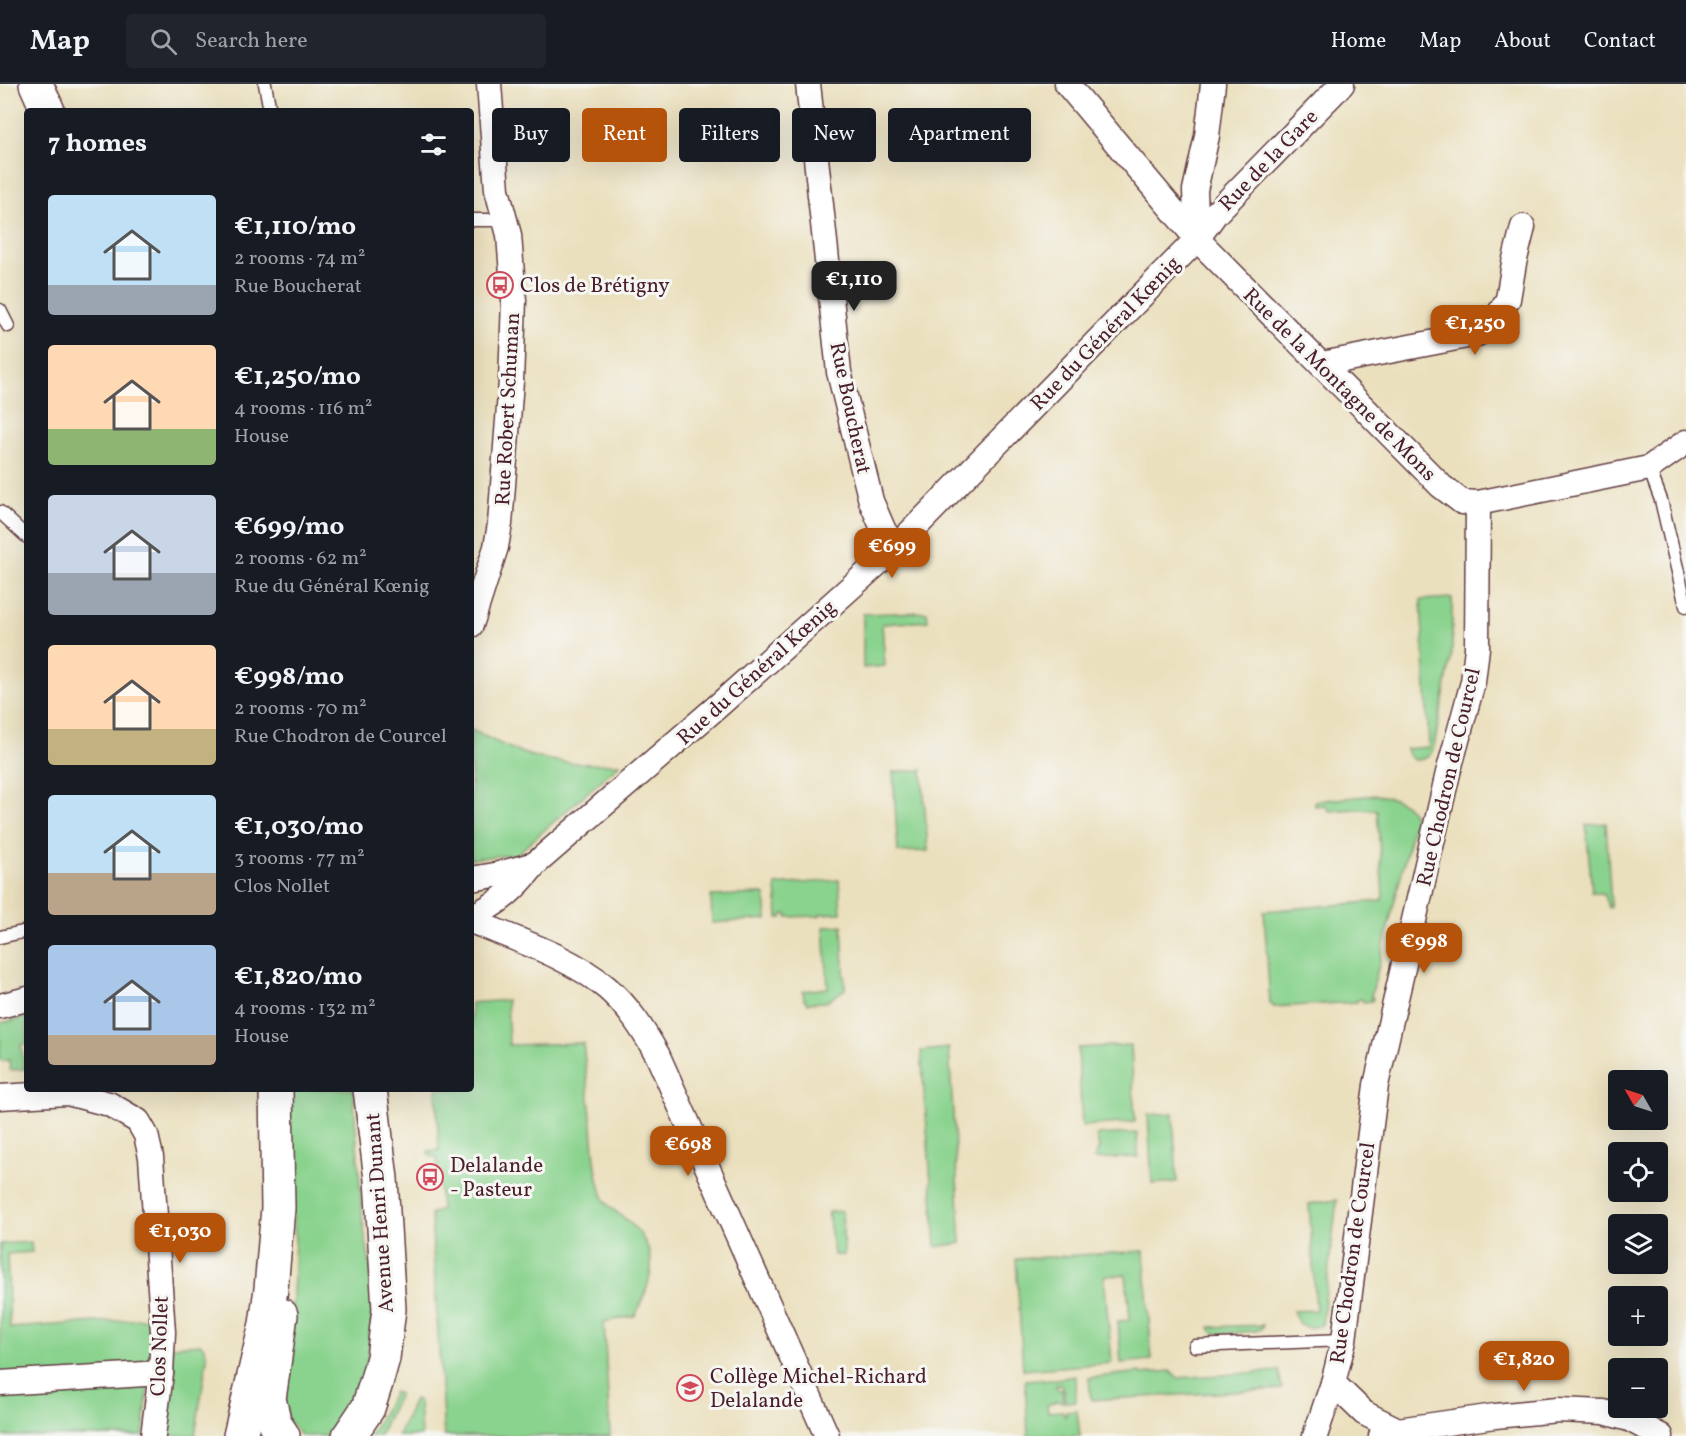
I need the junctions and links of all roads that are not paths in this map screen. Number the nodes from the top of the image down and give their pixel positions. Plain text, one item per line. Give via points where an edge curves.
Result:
1 (36, 84) edge
2 (61, 84) edge
3 (265, 84) edge
4 (489, 84) edge
5 (808, 84) edge
6 (1067, 84) edge
7 (1213, 84) edge
8 (1342, 84) edge
9 (47, 108) edge
10 (71, 108) edge
11 (269, 108) edge
12 (474, 220) edge
13 (506, 220) junction
14 (1523, 227) dead end
15 (1197, 239) junction
16 (0, 310) edge
17 (8, 326) dead end
18 (1322, 364) junction
19 (1686, 442) edge
20 (1649, 468) junction
21 (1478, 503) junction
22 (0, 512) edge
23 (24, 534) edge
24 (896, 547) junction
25 (1686, 606) edge
26 (474, 616) edge
27 (535, 864) junction
28 (474, 878) edge
29 (476, 910) edge
30 (24, 932) edge
31 (0, 937) edge
32 (24, 1000) edge
33 (0, 1006) edge
34 (55, 1092) edge
35 (69, 1092) edge
36 (276, 1092) edge
37 (370, 1092) edge
38 (0, 1097) edge
39 (278, 1208) junction
40 (1344, 1340) junction
41 (1195, 1346) dead end
42 (161, 1373) junction
43 (0, 1383) edge
44 (1333, 1383) junction
45 (1389, 1433) edge
46 (153, 1436) edge
47 (240, 1436) edge
48 (283, 1436) edge
49 (349, 1436) edge
50 (827, 1436) edge
51 (1315, 1436) edge
52 (1661, 1436) edge

1 - 9 main road
2 - 10 main road
3 - 11 lane
4 - 13 street, Rue Robert Schuman via 498,190
5 - 24 street, Rue Boucherat via 839,372 872,501 884,531
6 - 15 street, Rue de la Montagne de Mons
7 - 15 street via 1195,190
8 - 15 street, Rue de la Gare via 1216,213
12 - 13 lane
13 - 26 street, Rue Robert Schuman via 514,331 504,489 496,547
14 - 18 street via 1508,299 1492,326 1477,334
15 - 18 street, Rue de la Montagne de Mons
15 - 24 street, Rue du Général Kœnig
16 - 17 lane
18 - 21 street, Rue de la Montagne de Mons via 1441,486 1462,502
19 - 20 street
20 - 21 street
20 - 25 lane via 1661,500
21 - 40 street, Rue Chodron de Courcel via 1477,648 1473,681 1376,1085
22 - 23 lane
24 - 27 street, Rue du Général Kœnig
27 - 28 street, Rue du Général Kœnig
27 - 29 street, Rue du Général Kœnig via 515,889
29 - 50 street via 518,940 582,970 607,988 637,1022 657,1054
30 - 31 lane
32 - 33 street
34 - 38 street, Clos Nollet
35 - 42 street, Clos Nollet via 109,1104 138,1121 146,1135 152,1157 164,1332
36 - 39 main road
37 - 49 main road, Avenue Henri Dunant via 381,1179 389,1309 376,1383 368,1408
39 - 47 main road via 266,1324
39 - 48 main road via 290,1243 269,1399 275,1424
40 - 41 lane
40 - 44 street, Rue Chodron de Courcel
42 - 43 street
42 - 46 street, Clos Nollet
44 - 45 street
44 - 51 street, Rue Chodron de Courcel
45 - 52 street via 1558,1410 1604,1412 1629,1419

